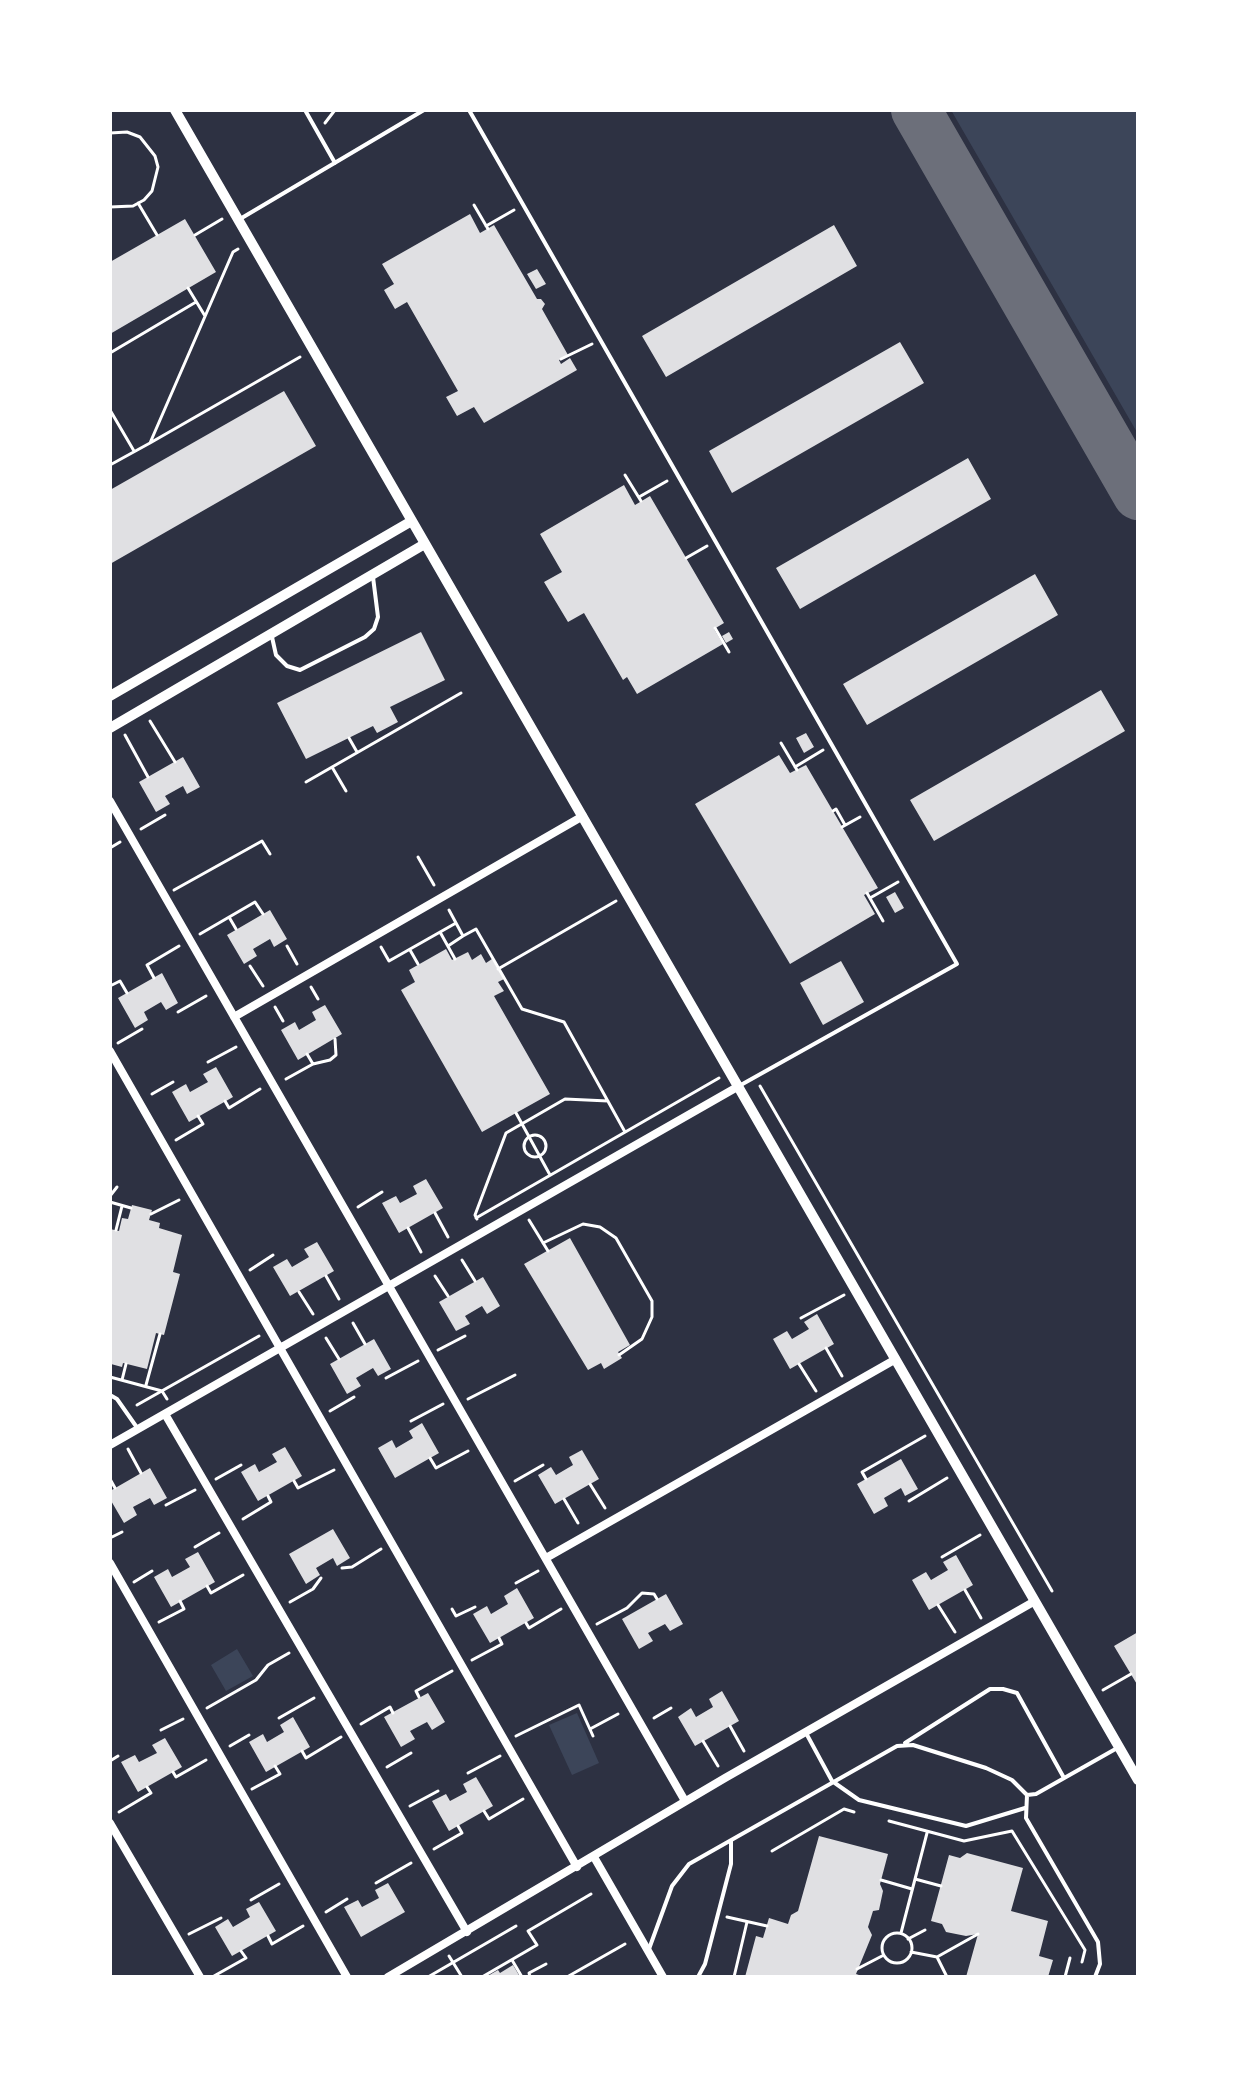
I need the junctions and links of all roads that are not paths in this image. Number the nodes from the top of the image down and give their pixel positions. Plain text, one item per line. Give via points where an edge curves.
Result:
1 (175, 110) edge
2 (305, 110) edge
3 (424, 110) edge
4 (469, 110) edge
5 (335, 163) junction
6 (236, 216) junction
7 (410, 522) junction
8 (423, 545) junction
9 (373, 577) junction
10 (271, 634) junction
11 (110, 696) edge
12 (114, 726) edge
13 (110, 801) edge
14 (583, 816) junction
15 (234, 1017) junction
16 (110, 1050) edge
17 (739, 1086) junction
18 (389, 1288) junction
19 (280, 1350) junction
20 (896, 1359) junction
21 (110, 1395) edge
22 (169, 1412) junction
23 (138, 1429) junction
24 (110, 1445) edge
25 (548, 1562) junction
26 (110, 1563) edge
27 (1035, 1601) junction
28 (805, 1731) junction
29 (904, 1744) junction
30 (1119, 1747) junction
31 (1064, 1778) junction
32 (1138, 1780) edge
33 (832, 1781) junction
34 (1027, 1795) junction
35 (685, 1801) junction
36 (1025, 1808) junction
37 (110, 1823) edge
38 (731, 1840) junction
39 (594, 1857) junction
40 (577, 1867) junction
41 (467, 1932) junction
42 (648, 1951) junction
43 (200, 1977) edge
44 (347, 1977) edge
45 (388, 1977) edge
46 (663, 1977) edge
47 (698, 1977) edge
48 (1095, 1977) edge

1 - 6 street
2 - 5 lane
3 - 5 lane
4 - 17 lane via 957,964
5 - 6 lane
6 - 7 street
7 - 8 street
7 - 11 street
8 - 9 street
8 - 14 street
9 - 10 street
9 - 10 lane via 378,602 374,629 352,644 300,670 276,655
10 - 12 street
13 - 15 street
14 - 15 street
14 - 17 street
15 - 18 street
16 - 19 street
17 - 18 street
17 - 20 street
18 - 19 street
18 - 25 street
19 - 22 street
19 - 40 street
20 - 25 street via 612,1520
20 - 27 street
21 - 23 lane
22 - 23 street
22 - 41 street
23 - 24 street
25 - 35 street
26 - 44 street
27 - 28 street
27 - 30 street
28 - 33 lane
28 - 35 street
29 - 31 lane via 990,1689 1003,1689 1017,1693
29 - 33 lane
29 - 34 lane via 986,1768 1012,1780
30 - 31 lane
30 - 32 street
31 - 34 lane
33 - 36 lane via 859,1800 966,1826
33 - 38 lane
34 - 36 lane
35 - 39 street
36 - 48 lane via 1098,1942
37 - 43 street
38 - 42 lane via 678,1874
38 - 47 lane via 731,1864
39 - 40 street
39 - 42 street
40 - 41 street
41 - 45 street
42 - 46 street

